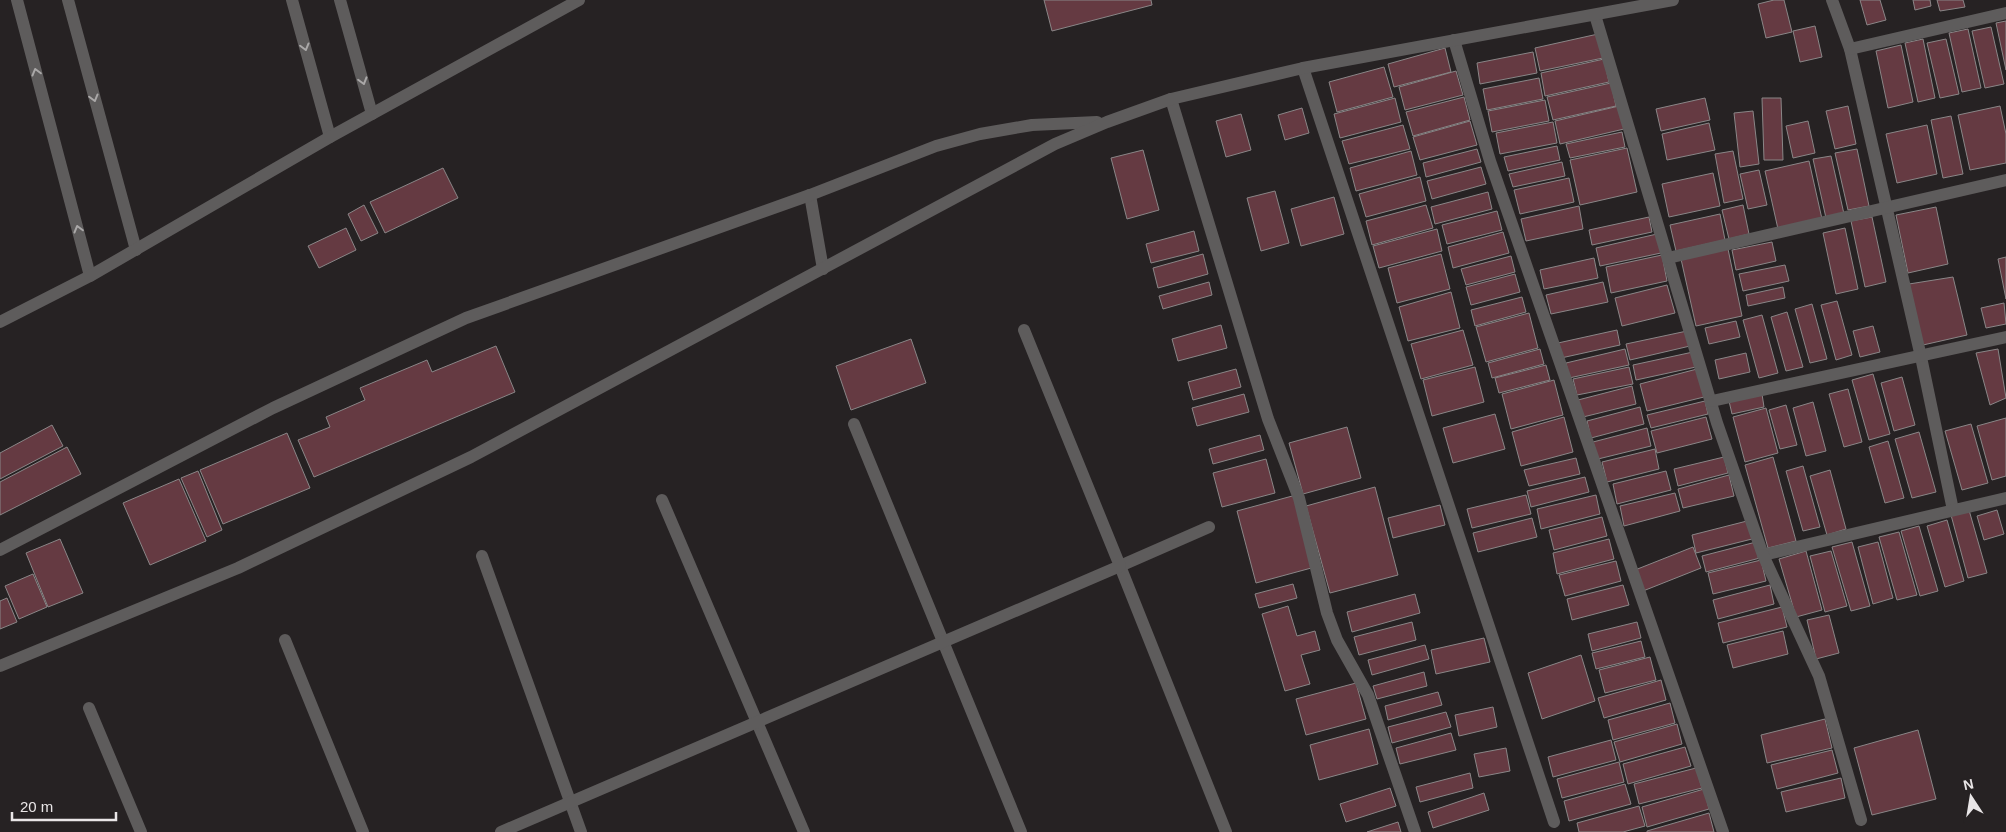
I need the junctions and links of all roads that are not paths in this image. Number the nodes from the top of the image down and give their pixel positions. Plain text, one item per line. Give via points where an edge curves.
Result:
1 (17, 0) edge
2 (68, 0) edge
3 (292, 0) edge
4 (340, 0) edge
5 (1673, 0) edge
6 (1832, 0) edge
7 (572, 2) edge
8 (2006, 13) edge
9 (1595, 15) junction
10 (1454, 40) junction
11 (1850, 48) junction
12 (1303, 68) junction
13 (1171, 99) junction
14 (372, 114) junction
15 (1107, 122) junction
16 (330, 136) junction
17 (2006, 180) edge
18 (810, 195) junction
19 (1885, 209) junction
20 (136, 250) junction
21 (1668, 258) junction
22 (822, 269) junction
23 (90, 276) junction
24 (0, 322) edge
25 (1024, 330) dead end
26 (2006, 337) edge
27 (1921, 357) junction
28 (1712, 401) junction
29 (854, 424) dead end
30 (2006, 498) edge
31 (662, 500) dead end
32 (1953, 510) junction
33 (1209, 527) dead end
34 (0, 550) edge
35 (1763, 555) junction
36 (482, 556) dead end
37 (1120, 566) junction
38 (285, 640) dead end
39 (944, 642) junction
40 (0, 666) edge
41 (89, 708) dead end
42 (757, 722) junction
43 (570, 802) junction
44 (1862, 820) dead end
45 (1554, 822) dead end
46 (141, 832) edge
47 (363, 832) edge
48 (501, 832) edge
49 (581, 832) edge
50 (804, 832) edge
51 (1021, 832) edge
52 (1226, 832) edge
53 (1414, 832) edge
54 (1723, 832) edge

23 -> 1 street
2 -> 20 street
3 -> 16 street
4 -> 14 street
5 - 9 street
6 - 11 street
7 - 14 street
8 - 11 street
9 - 10 street
9 - 21 street
10 - 12 street
10 - 54 street via 1490,161
11 - 19 street
12 - 13 street
12 - 45 street
13 - 15 street
13 - 53 street via 1268,419 1299,498 1327,613 1337,640 1368,695
14 - 16 street
15 - 18 street via 1032,125 980,134 936,146
15 - 22 street via 1054,144
16 - 20 street
17 - 19 street
18 - 22 street
18 - 34 street via 466,318 273,408
19 - 21 street
19 - 27 street
20 - 23 street
21 - 28 street
22 - 40 street via 471,457 238,568
23 - 24 street
25 - 37 street
26 - 27 street
27 - 28 street
27 - 32 street
28 - 35 street
29 - 39 street
30 - 32 street
31 - 42 street
32 - 35 street
33 - 37 street
35 - 44 street via 1819,676
36 - 43 street
37 - 39 street
37 - 52 street
38 - 47 street
39 - 42 street
39 - 51 street
41 - 46 street
42 - 43 street
42 - 50 street
43 - 48 street
43 - 49 street

